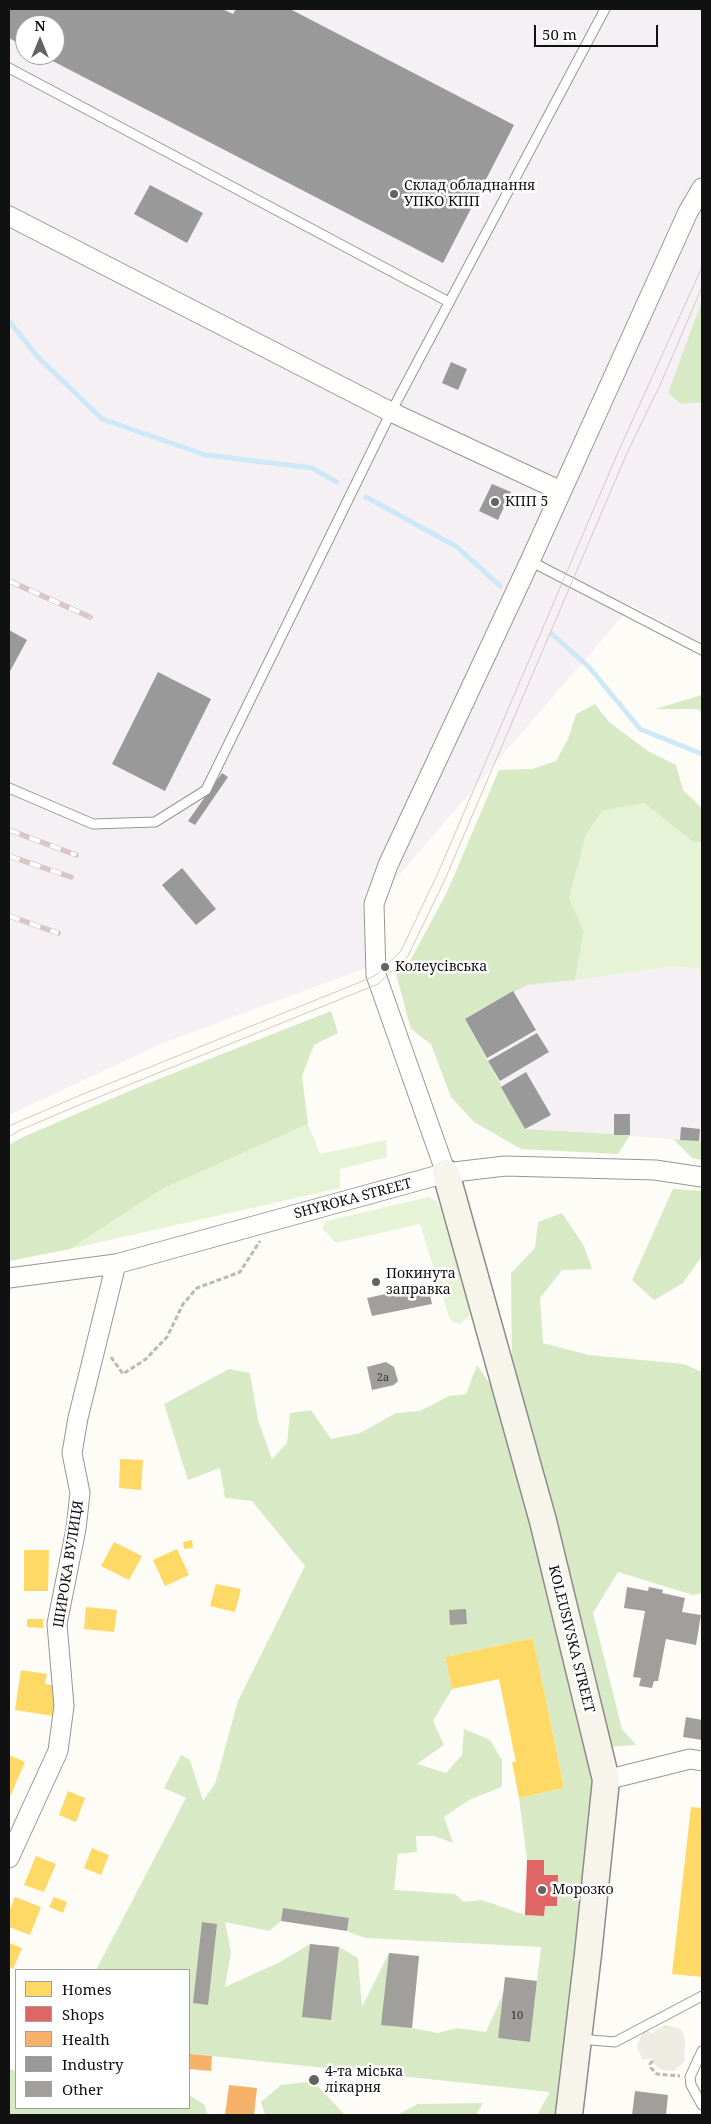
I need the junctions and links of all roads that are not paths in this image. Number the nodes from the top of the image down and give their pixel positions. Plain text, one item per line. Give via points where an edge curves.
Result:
1 (605, 9) edge
2 (9, 68) edge
3 (702, 188) edge
4 (9, 216) edge
5 (449, 302) junction
6 (391, 412) junction
7 (561, 491) junction
8 (530, 561) junction
9 (702, 650) edge
10 (9, 788) edge
11 (446, 1173) junction
12 (702, 1177) edge
13 (116, 1264) junction
14 (9, 1278) edge
15 (702, 1761) edge
16 (606, 1780) junction
17 (9, 1858) edge
18 (702, 1996) edge
19 (578, 2039) junction
20 (702, 2051) edge
21 (702, 2105) edge
22 (569, 2115) edge

1 - 5 lane
2 - 5 lane
3 - 7 street via 688,212
4 - 6 street
5 - 6 lane
6 - 7 street
6 - 10 lane via 206,790 155,822 93,824
7 - 8 street
8 - 9 lane
8 - 11 street via 388,865 374,904 376,976
11 - 12 street, SHYROKA STREET via 504,1166 655,1170
11 - 13 street, SHYROKA STREET
11 - 16 street, KOLEUSIVSKA STREET via 543,1521
13 - 14 street, SHYROKA STREET
13 - 17 street, ШИРОКА ВУЛИЦЯ via 72,1453 80,1493 57,1624 64,1706 58,1751
15 - 16 street via 690,1759
16 - 19 street, KOLEUSIVSKA STREET
18 - 19 lane via 615,2042
19 - 22 street, KOLEUSIVSKA STREET
20 - 21 lane via 690,2077

